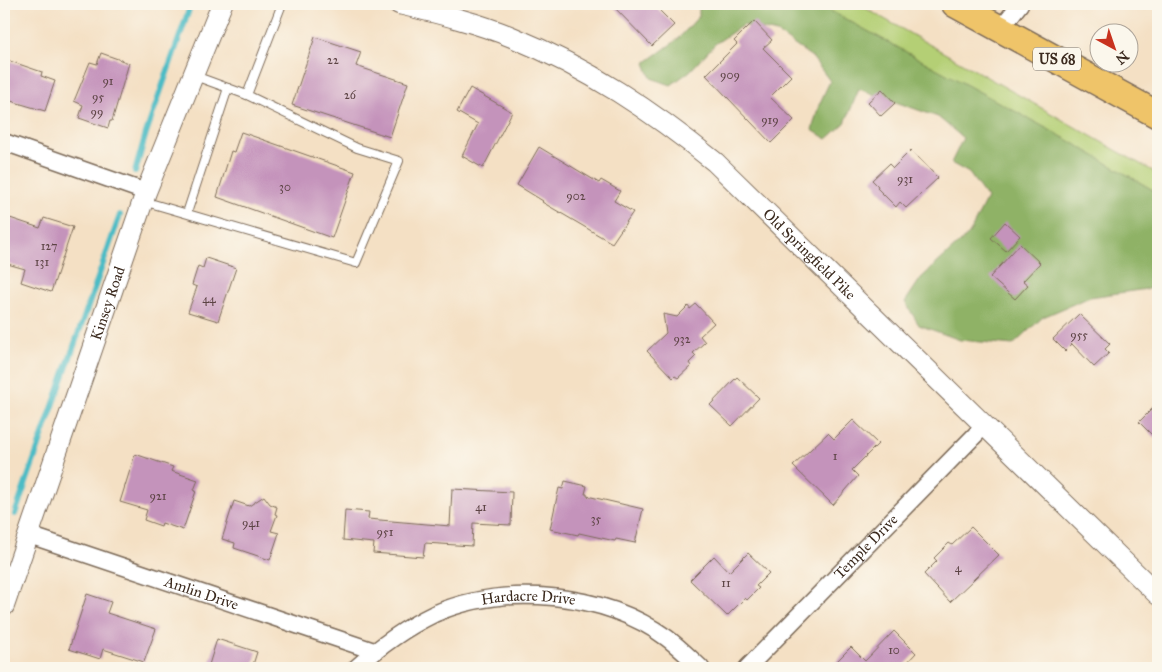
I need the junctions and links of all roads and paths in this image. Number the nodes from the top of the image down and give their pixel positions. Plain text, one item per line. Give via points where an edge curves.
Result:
1 (222, 4) edge
2 (282, 4) edge
3 (400, 4) edge
4 (955, 4) edge
5 (1020, 4) edge
6 (433, 10) edge
7 (1001, 28) junction
8 (193, 76) junction
9 (228, 88) junction
10 (247, 95) junction
11 (1158, 115) edge
12 (4, 142) edge
13 (144, 197) junction
14 (187, 214) junction
15 (985, 425) junction
16 (28, 535) junction
17 (1158, 596) edge
18 (4, 606) edge
19 (374, 651) junction
20 (356, 668) edge
21 (701, 668) edge
22 (747, 668) edge

1 - 8 street, Kinsey Road
2 - 10 lane
3 - 6 street, Old Springfield Pike
4 - 7 highway, US 68
5 - 7 street
6 - 15 street, Old Springfield Pike via 549,53 621,92 672,126 715,162
7 - 11 highway, US 68
8 - 9 lane
8 - 13 street, Kinsey Road
9 - 10 lane
9 - 14 lane
10 - 14 lane via 357,148 399,162 356,262
12 - 13 street
13 - 14 lane
13 - 16 street, Kinsey Road
15 - 17 street, Old Springfield Pike
15 - 22 street, Temple Drive
16 - 18 street, Kinsey Road
16 - 19 street, Amlin Drive
19 - 20 street, Hardacre Drive
19 - 21 street, Hardacre Drive via 414,624 459,606 509,596 534,596 581,601 622,614 667,638

